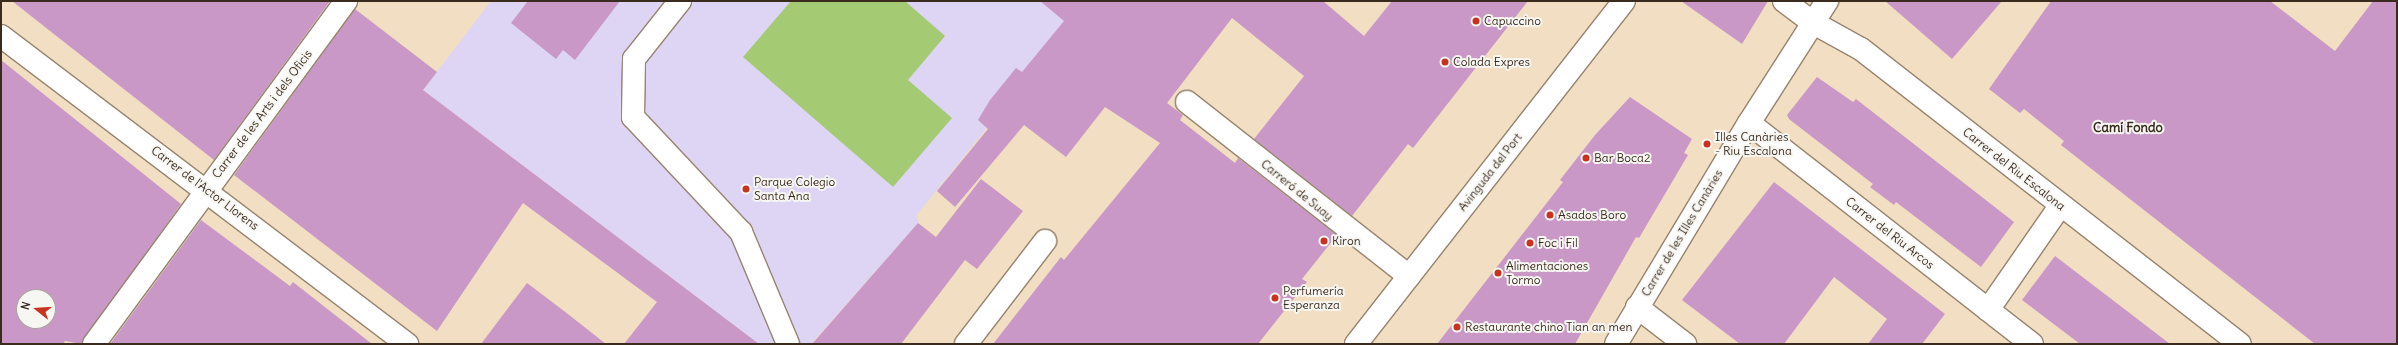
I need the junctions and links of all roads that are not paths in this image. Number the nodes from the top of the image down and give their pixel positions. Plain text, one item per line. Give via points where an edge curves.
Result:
1 (346, 1) edge
2 (680, 1) edge
3 (1624, 1) edge
4 (1784, 1) edge
5 (1827, 1) edge
6 (1812, 22) junction
7 (1, 36) edge
8 (1187, 102) dead end
9 (1748, 123) junction
10 (206, 188) junction
11 (2060, 206) junction
12 (1045, 241) dead end
13 (1409, 276) junction
14 (1637, 307) junction
15 (1988, 310) junction
16 (94, 344) edge
17 (407, 344) edge
18 (788, 344) edge
19 (966, 344) edge
20 (1356, 344) edge
21 (1616, 344) edge
22 (1685, 344) edge
23 (2032, 344) edge
24 (2240, 344) edge

1 - 10 street, Carrer de les Arts i dels Oficis
2 - 18 street via 634,59 633,117 741,232
3 - 13 street, Avinguda del Port
4 - 6 street, Carrer del Riu Escalona
5 - 6 street, Carrer de les Illes Canàries
6 - 9 street, Carrer de les Illes Canàries
6 - 11 street, Carrer del Riu Escalona via 1861,49
7 - 10 street, Carrer de l'Actor Llorens
8 - 13 street, Carreró de Suay
9 - 14 street, Carrer de les Illes Canàries
9 - 15 street, Carrer del Riu Arcos
10 - 16 street, Carrer de les Arts i dels Oficis
10 - 17 street, Carrer de l'Actor Llorens
11 - 15 street
11 - 24 street, Carrer del Riu Escalona
12 - 19 street
13 - 20 street, Avinguda del Port
14 - 21 street, Carrer de les Illes Canàries
14 - 22 street
15 - 23 street, Carrer del Riu Arcos

